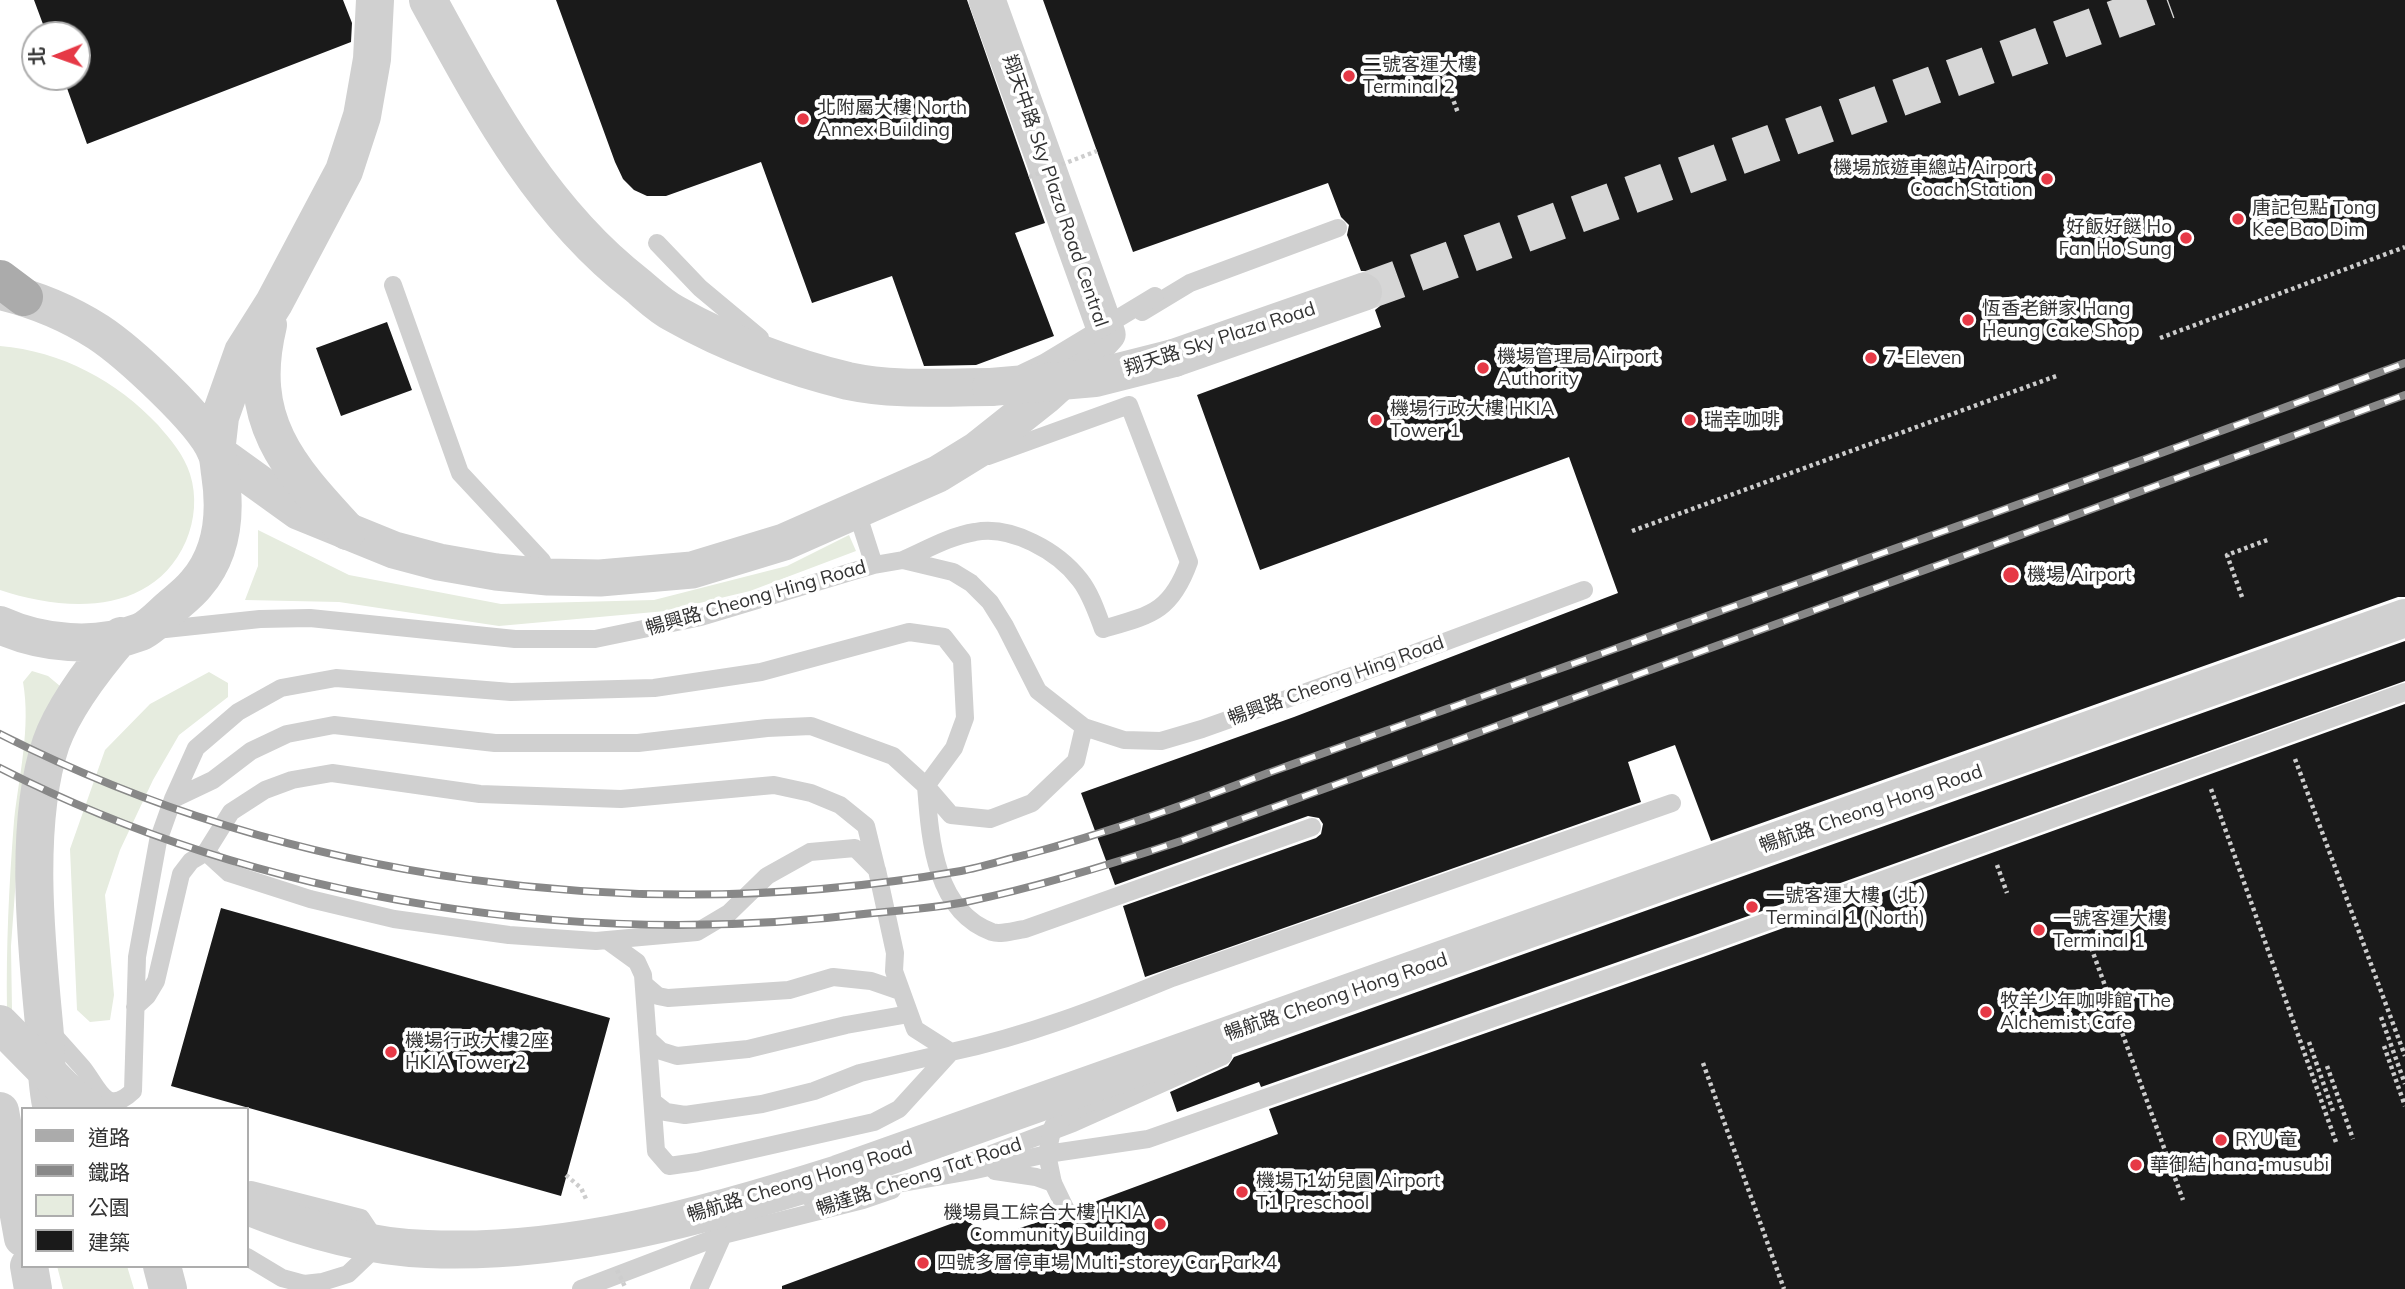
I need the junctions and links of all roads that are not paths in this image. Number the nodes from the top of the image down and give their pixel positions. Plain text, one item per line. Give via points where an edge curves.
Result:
1 (374, 0) edge
2 (428, 0) edge
3 (987, 0) edge
4 (657, 243) dead end
5 (393, 285) dead end
6 (1352, 287) joint
7 (8, 289) edge
8 (274, 303) junction
9 (1107, 334) junction
10 (801, 367) junction
11 (991, 387) junction
12 (1129, 405) junction
13 (216, 452) junction
14 (938, 474) junction
15 (856, 509) junction
16 (347, 531) junction
17 (904, 560) junction
18 (874, 565) junction
19 (548, 577) junction
20 (1584, 590) dead end
21 (2405, 618) edge
22 (0, 625) edge
23 (131, 634) junction
24 (2405, 692) edge
25 (1084, 727) junction
26 (926, 786) junction
27 (173, 799) junction
28 (1672, 803) dead end
29 (1312, 827) dead end
30 (206, 852) junction
31 (877, 870) junction
32 (608, 941) junction
33 (644, 984) junction
34 (900, 992) junction
35 (135, 1007) junction
36 (909, 1014) junction
37 (0, 1024) edge
38 (44, 1025) junction
39 (648, 1039) junction
40 (1203, 1044) junction
41 (1249, 1044) dead end
42 (951, 1052) junction
43 (133, 1091) junction
44 (653, 1102) junction
45 (99, 1104) edge
46 (51, 1107) edge
47 (137, 1107) edge
48 (0, 1111) edge
49 (1047, 1154) junction
50 (971, 1171) junction
51 (1053, 1183) junction
52 (248, 1188) edge
53 (248, 1206) edge
54 (1067, 1212) dead end
55 (16, 1220) edge
56 (649, 1228) junction
57 (723, 1235) junction
58 (248, 1258) edge
59 (29, 1268) edge
60 (163, 1268) edge
61 (33, 1289) edge
62 (168, 1289) edge
63 (581, 1289) edge
64 (699, 1289) edge

1 - 8 street via 372,59 362,116 344,171
2 - 10 street, 翔天路 Sky Plaza Road via 506,138 557,209 611,265 672,313 727,341
3 - 9 street, 翔天中路 Sky Plaza Road Central
4 - 10 lane via 741,325
5 - 19 lane via 460,473 542,561
6 - 11 street, 翔天路 Sky Plaza Road, bridge via 1174,358 1095,378
6 - 12 lane via 1179,341 1142,363
7 - 13 street via 99,332 189,413
8 - 13 street via 231,381
8 - 16 street via 262,349 263,399 269,424 302,482
9 - 11 lane, 翔天路 Sky Plaza Road, bridge via 1190,284 1337,223 1197,274 1044,363
9 - 14 street, 翔天中路 Sky Plaza Road Central via 1045,396 977,450
10 - 11 street, 翔天路 Sky Plaza Road via 873,384
12 - 14 lane, 翔天中路 Sky Plaza Road Central
12 - 17 lane via 1189,562 1180,586 1166,603 1139,619 1103,629 1080,580 1059,558 1003,533 975,531
13 - 16 street, 翔天中路 Sky Plaza Road Central via 298,511
13 - 23 street via 223,525 212,559 197,584
14 - 15 street, 翔天中路 Sky Plaza Road Central
15 - 18 lane
15 - 19 street, 翔天中路 Sky Plaza Road Central via 784,542 692,570 612,578
16 - 19 street, 翔天中路 Sky Plaza Road Central via 439,562
17 - 18 lane, 暢興路 Cheong Hing Road
17 - 25 lane, 暢興路 Cheong Hing Road via 954,572 971,583 1005,626 1038,691
18 - 23 lane, 暢興路 Cheong Hing Road via 701,617 595,639 516,639 310,618
20 - 25 lane, 暢興路 Cheong Hing Road via 1376,668 1161,741 1124,740
21 - 40 street, 暢航路 Cheong Hong Road, bridge
22 - 23 street via 65,642 96,642
23 - 38 street via 96,665 51,742 36,866 37,970
24 - 49 lane, bridge via 1149,1139
25 - 26 lane via 1076,761 1032,803 989,819 951,815
26 - 27 lane via 893,756 811,726 638,743 495,743 334,725 287,734 251,751 214,780
26 - 27 lane via 954,748 965,718 962,660 944,637 909,632 761,672 654,688 511,692 336,678 281,688 238,712 196,748
26 - 29 lane via 931,849 951,899 968,918 994,933 1025,929
27 - 35 lane via 152,873 137,957
28 - 42 lane via 1172,978 1088,1012
30 - 31 lane via 231,812 265,790 332,773 480,794 621,799 774,785 840,804 866,826
30 - 32 lane via 229,873 394,919 509,935
30 - 35 lane via 181,874 156,981
31 - 32 lane via 855,848 810,852 767,876 729,913 697,932
31 - 34 lane
32 - 33 lane via 637,962
33 - 34 lane via 657,996 668,998 789,990 833,977 871,981
33 - 39 lane
34 - 36 lane
35 - 43 lane
36 - 39 lane via 748,1049 677,1056 661,1051
36 - 42 lane via 915,1029
37 - 45 street, bridge via 65,1091
38 - 45 lane via 84,1070
38 - 46 street
39 - 44 lane
40 - 49 lane, bridge via 1069,1113 1053,1126
40 - 56 street, 暢航路 Cheong Hong Road, bridge via 838,1174
41 - 57 lane, 暢達路 Cheong Tat Road via 1000,1152 863,1200
42 - 44 lane via 860,1073 762,1104 685,1115 666,1112
42 - 44 lane via 899,1109 874,1122 697,1163 669,1166 656,1151
43 - 45 lane via 124,1100
43 - 47 lane
48 - 55 street
49 - 50 lane, bridge
49 - 51 lane
50 - 51 lane, bridge via 1001,1171
50 - 56 lane, bridge
51 - 54 lane
52 - 58 lane via 361,1218 371,1233 370,1253 348,1274 322,1282 304,1284 282,1278
53 - 56 street, 暢航路 Cheong Hong Road, bridge via 363,1241 426,1249 571,1243
57 - 63 lane, 暢達路 Cheong Tat Road
57 - 64 lane
59 - 61 street
60 - 62 street

